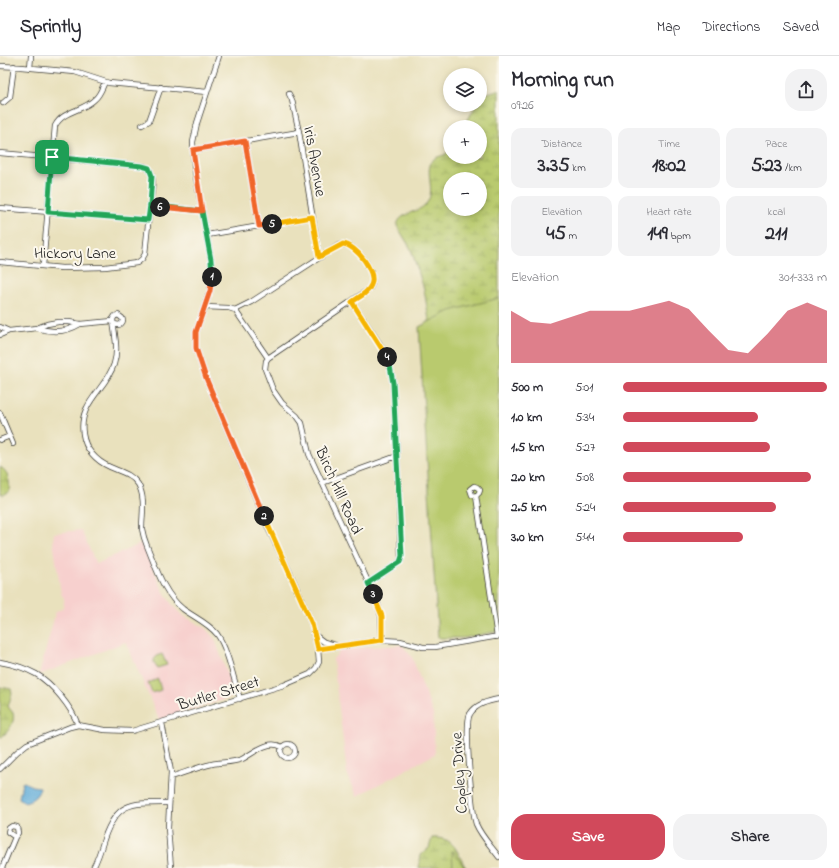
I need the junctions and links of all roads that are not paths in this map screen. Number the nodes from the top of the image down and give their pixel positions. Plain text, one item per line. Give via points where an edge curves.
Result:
1 (31, 56) edge
2 (219, 56) edge
3 (0, 66) edge
4 (14, 66) junction
5 (30, 68) junction
6 (104, 82) junction
7 (161, 87) junction
8 (207, 92) junction
9 (289, 94) dead end
10 (3, 104) dead end
11 (142, 125) dead end
12 (299, 132) junction
13 (245, 141) junction
14 (193, 150) junction
15 (0, 153) edge
16 (52, 157) junction
17 (150, 205) junction
18 (0, 208) edge
19 (202, 211) junction
20 (48, 212) junction
21 (312, 217) junction
22 (148, 220) junction
23 (259, 226) junction
24 (207, 235) junction
25 (319, 257) junction
26 (0, 262) edge
27 (43, 266) junction
28 (352, 302) junction
29 (205, 307) junction
30 (235, 310) junction
31 (80, 324) junction
32 (0, 327) edge
33 (37, 328) junction
34 (9, 331) junction
35 (0, 335) edge
36 (268, 358) junction
37 (0, 413) edge
38 (10, 436) junction
39 (0, 440) edge
40 (13, 444) dead end
41 (397, 456) junction
42 (322, 482) junction
43 (476, 496) dead end
44 (368, 583) junction
45 (316, 636) junction
46 (498, 636) edge
47 (382, 640) junction
48 (337, 646) junction
49 (318, 649) junction
50 (0, 662) edge
51 (240, 699) junction
52 (499, 699) edge
53 (162, 723) junction
54 (78, 725) junction
55 (282, 747) dead end
56 (0, 769) edge
57 (171, 777) junction
58 (168, 803) junction
59 (15, 837) dead end
60 (499, 857) edge
61 (2, 868) edge
62 (93, 868) edge
63 (171, 868) edge

1 - 5 street
2 - 8 street, Butler Street
3 - 4 street
4 - 5 street
4 - 10 street via 10,97
5 - 6 street via 75,72
6 - 7 street
6 - 16 street via 94,101 57,122
7 - 8 street
7 - 11 street via 149,121
8 - 14 street, Butler Street via 195,130
9 - 12 street, Iris Avenue
12 - 13 street
12 - 21 street, Iris Avenue
13 - 14 street
13 - 23 street
14 - 19 street, Butler Street
15 - 16 street
16 - 17 street, Hickory Lane via 147,167 152,176
16 - 20 street
17 - 19 street
17 - 22 street, Hickory Lane
18 - 20 street
19 - 24 street, Butler Street
20 - 22 street
20 - 27 street
21 - 23 street
21 - 25 street, Iris Avenue
22 - 27 street, Hickory Lane via 145,254 137,262 122,266 89,268
23 - 24 street
24 - 29 street, Butler Street via 212,276
25 - 28 street via 340,245 347,244 354,248 365,262 372,276 372,284 365,293
25 - 30 street
26 - 27 street, Hickory Lane
28 - 36 street
28 - 41 street via 381,346 390,366
29 - 30 street
29 - 45 street, Butler Street via 195,336 198,360
30 - 36 street
31 - 33 street via 58,322
31 - 33 street via 59,331
31 - 51 street via 113,322 117,350 110,374 86,407 82,423 84,439 96,458 106,466 128,475 139,487 143,498 144,538 163,582 176,602 220,638
32 - 34 street
33 - 34 street
34 - 35 street
36 - 42 street, Birch Hill Road via 265,366 273,390 302,423 307,450
37 - 38 street
38 - 39 street
38 - 40 street
41 - 42 street
41 - 44 street via 401,560
42 - 44 street, Birch Hill Road
43 - 46 street
44 - 47 street, Birch Hill Road via 381,612
45 - 48 street
45 - 49 street, Butler Street
46 - 47 street via 435,647
47 - 48 street
48 - 49 street
49 - 51 street, Butler Street via 318,665 310,674
50 - 54 street via 20,667 42,678 67,706
51 - 53 street, Butler Street
52 - 60 street, Copley Drive via 475,708 469,715 468,729 474,818 481,833
53 - 54 street, Butler Street via 126,732
53 - 57 street
54 - 56 street, Butler Street via 27,744
55 - 57 street via 277,744 269,745 238,760 214,763
57 - 58 street
58 - 62 street via 137,804 119,812 110,824
58 - 63 street
59 - 61 street

